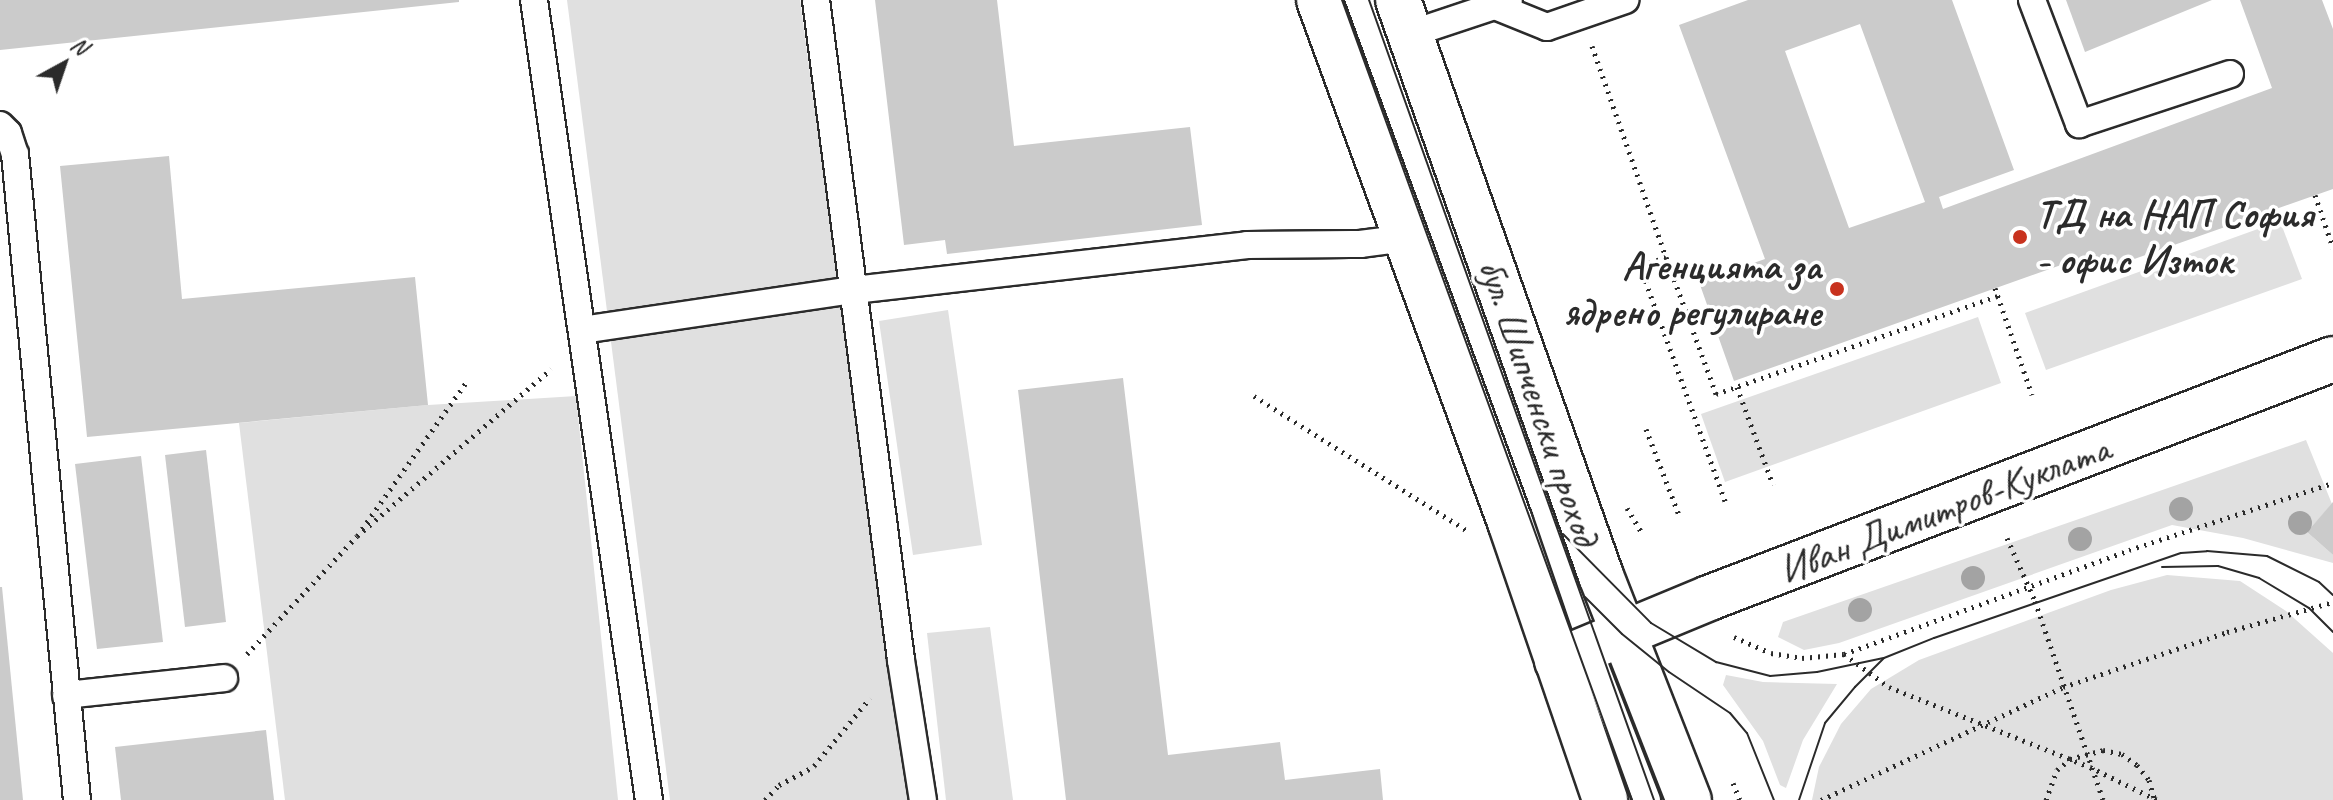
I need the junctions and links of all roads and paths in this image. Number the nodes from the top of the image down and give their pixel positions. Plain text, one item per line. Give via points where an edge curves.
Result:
1 (534, 0) edge
2 (816, 0) edge
3 (1319, 0) edge
4 (1625, 0) edge
5 (2032, 0) edge
6 (1504, 3) edge
7 (1581, 15) junction
8 (1404, 17) edge
9 (2230, 74) dead end
10 (0, 125) edge
11 (2315, 195) dead end
12 (1406, 238) junction
13 (2333, 248) edge
14 (1666, 257) junction
15 (1995, 288) dead end
16 (854, 290) junction
17 (1997, 296) junction
18 (582, 330) junction
19 (2333, 359) edge
20 (467, 381) dead end
21 (1737, 387) junction
22 (2032, 395) dead end
23 (1254, 396) dead end
24 (1646, 429) dead end
25 (2333, 483) edge
26 (1773, 485) dead end
27 (1725, 501) dead end
28 (1679, 515) dead end
29 (1477, 530) dead end
30 (357, 536) junction
31 (2007, 538) dead end
32 (2028, 586) junction
33 (2333, 602) edge
34 (1723, 633) dead end
35 (1589, 648) junction
36 (1844, 654) junction
37 (901, 660) junction
38 (224, 678) joint
39 (2063, 687) junction
40 (66, 695) junction
41 (1983, 723) junction
42 (2084, 752) junction
43 (2070, 759) junction
44 (2090, 767) junction
45 (77, 800) edge
46 (649, 800) edge
47 (765, 800) edge
48 (923, 800) edge
49 (1605, 800) edge
50 (1647, 800) edge
51 (1689, 800) edge
52 (1821, 800) edge
53 (2046, 800) edge
54 (2103, 800) edge
55 (2155, 800) edge

1 - 18 lane
2 - 16 lane
3 - 12 main road, бул. Шипченски проход
4 - 7 lane
5 - 9 lane via 2079,124
6 - 7 lane via 1547,27
6 - 8 lane
7 - 14 path
8 - 35 main road, бул. Шипченски проход
10 - 40 lane via 15,154
11 - 13 path
12 - 16 lane via 1247,245
12 - 35 main road, бул. Шипченски проход
14 - 21 path via 1716,394
14 - 27 path via 1640,266
15 - 17 path
16 - 18 lane
16 - 37 lane
17 - 21 path
17 - 22 path
18 - 30 path via 550,371
18 - 46 lane
19 - 35 main road, Иван Димитров-Куклата
20 - 30 path
21 - 26 path
23 - 29 path via 1469,532
24 - 28 path
25 - 32 path
30 - 38 path
31 - 32 path
32 - 36 path
32 - 39 path
33 - 39 path
34 - 36 path via 1771,653 1802,658
35 - 49 main road, бул. Шипченски проход
35 - 50 lane
35 - 51 main road, бул. Шипченски проход
36 - 41 path via 1889,687
37 - 47 path via 814,766 779,785
37 - 48 lane
38 - 40 lane
39 - 41 path
39 - 42 path
40 - 45 lane
41 - 43 path
41 - 52 path
42 - 43 path
42 - 44 path
42 - 55 path via 2122,754 2149,780
43 - 44 path
43 - 53 path via 2057,770
44 - 54 path
44 - 55 path

